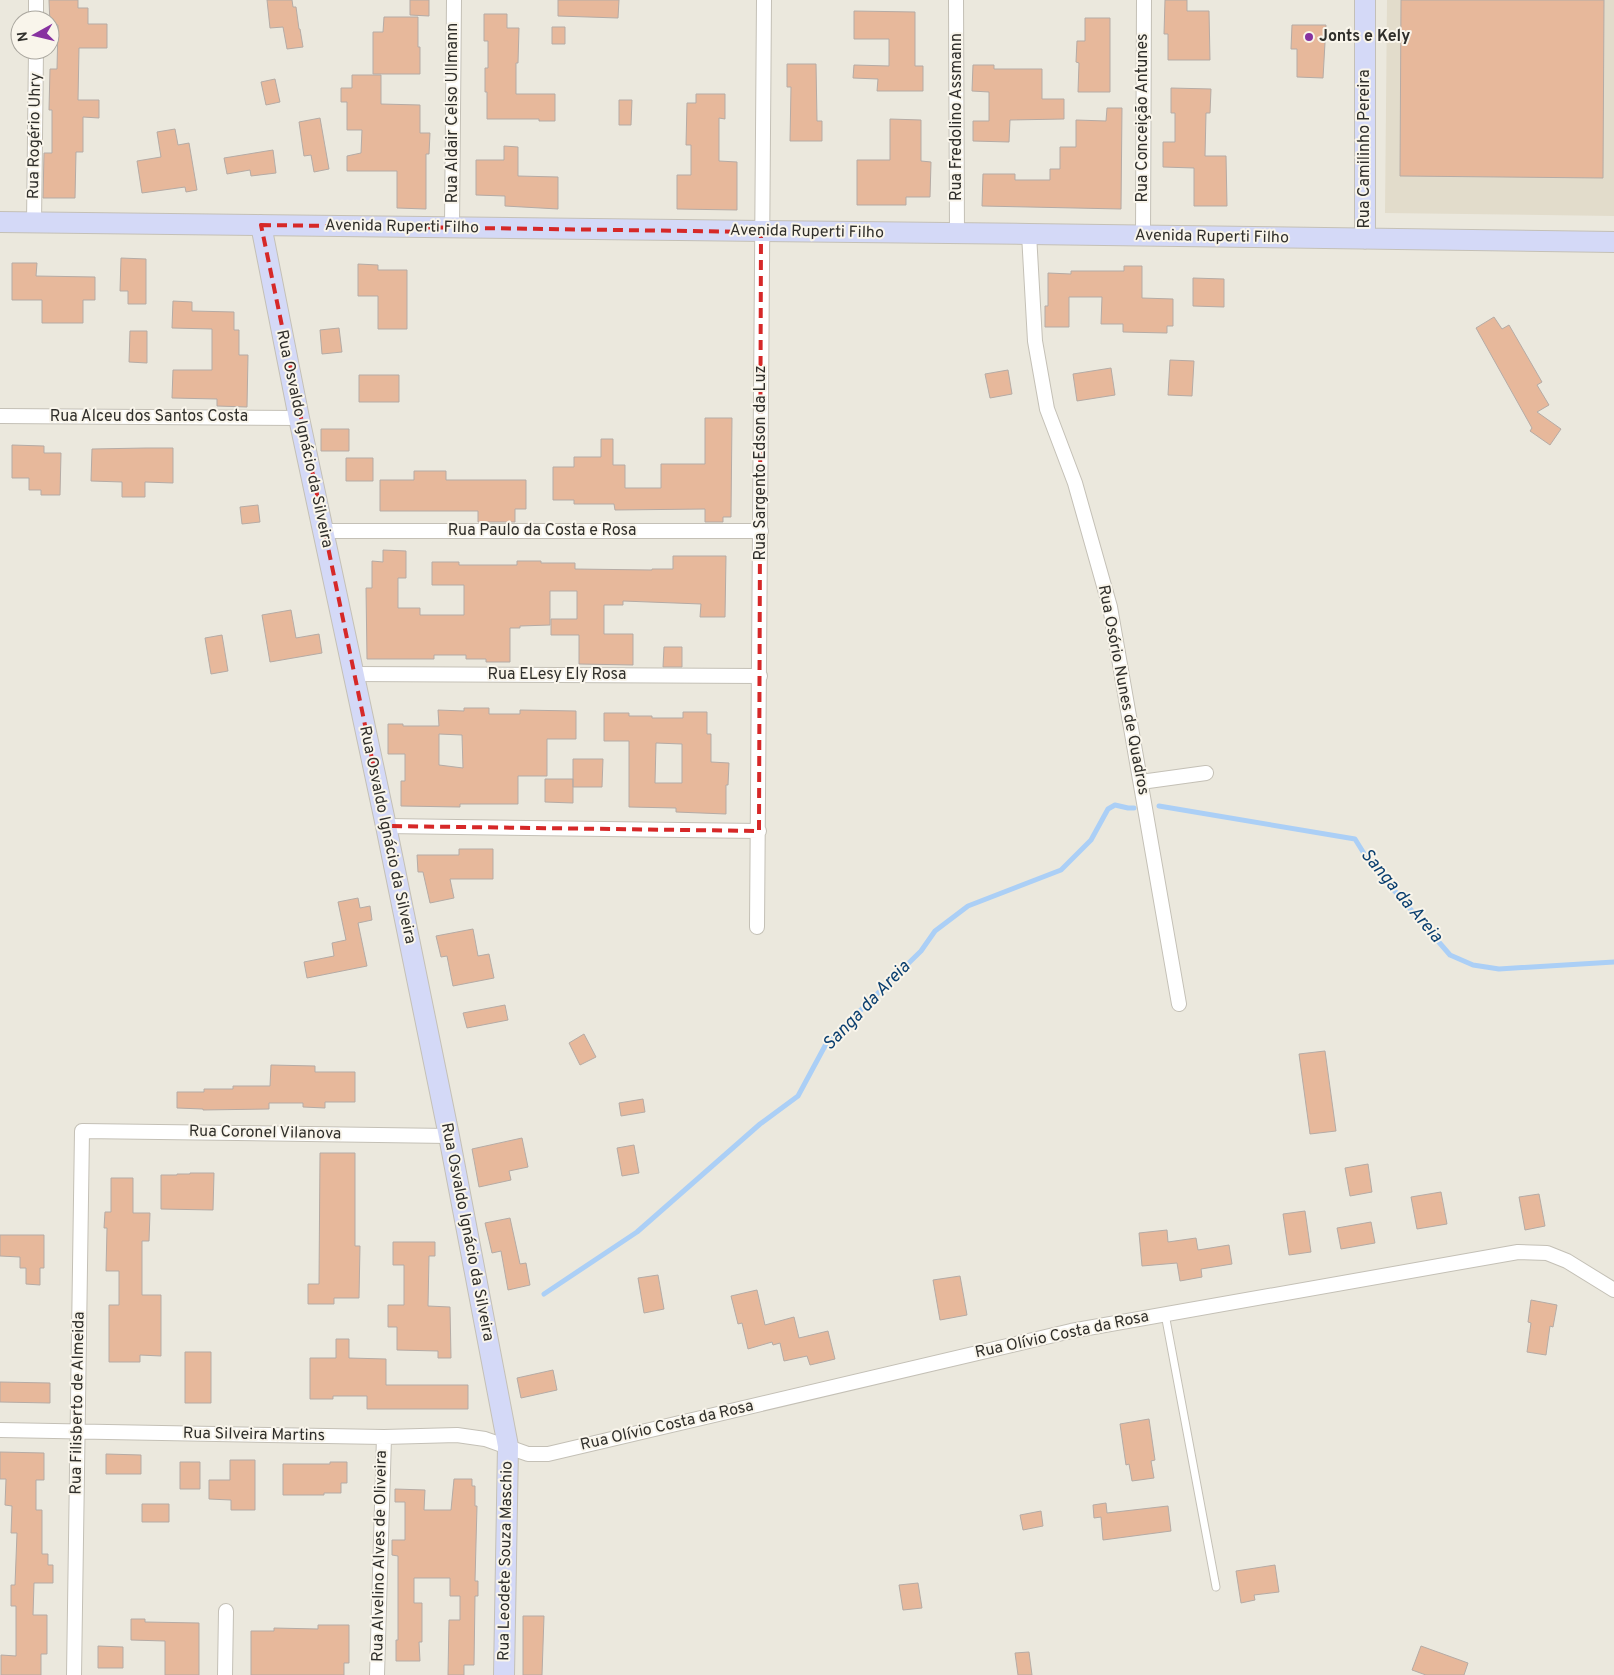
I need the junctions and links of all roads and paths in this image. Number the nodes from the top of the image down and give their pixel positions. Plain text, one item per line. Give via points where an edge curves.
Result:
1 (454, 0) edge
2 (764, 0) edge
3 (956, 0) edge
4 (1144, 0) edge
5 (1365, 0) edge
6 (36, 60) edge
7 (0, 222) edge
8 (34, 223) junction
9 (261, 225) junction
10 (452, 227) junction
11 (761, 232) junction
12 (957, 234) junction
13 (1029, 234) junction
14 (1143, 236) junction
15 (1365, 239) junction
16 (1614, 242) edge
17 (0, 416) edge
18 (298, 418) junction
19 (323, 531) junction
20 (761, 531) junction
21 (353, 674) junction
22 (760, 676) junction
23 (1206, 773) dead end
24 (1141, 782) junction
25 (386, 826) junction
26 (759, 830) junction
27 (757, 927) dead end
28 (1180, 1004) dead end
29 (82, 1131) joint
30 (449, 1136) junction
31 (1614, 1290) edge
32 (1165, 1314) junction
33 (0, 1430) edge
34 (78, 1431) junction
35 (384, 1437) junction
36 (508, 1446) junction
37 (1216, 1587) dead end
38 (226, 1612) dead end
39 (74, 1675) edge
40 (225, 1675) edge
41 (378, 1675) edge
42 (504, 1675) edge

1 - 10 street, Rua Aldair Celso Ullmann
2 - 11 street, Rua Sargento Edson da Luz
3 - 12 street, Rua Fredolino Assmann
4 - 14 street, Rua Conceição Antunes
5 - 15 street, Rua Camilinho Pereira
6 - 8 street, Rua Rogério Uhry
7 - 8 street, Avenida Ruperti Filho
8 - 9 street, Avenida Ruperti Filho
9 - 10 street, Avenida Ruperti Filho
9 - 18 street, Rua Osvaldo Ignácio da Silveira
10 - 11 street, Avenida Ruperti Filho
11 - 12 street, Avenida Ruperti Filho
11 - 20 street, Rua Sargento Edson da Luz
12 - 13 street, Avenida Ruperti Filho
13 - 14 street, Avenida Ruperti Filho
13 - 24 street, Rua Osório Nunes de Quadros via 1035,341 1048,409 1075,483 1110,607
14 - 15 street, Avenida Ruperti Filho
15 - 16 street, Avenida Ruperti Filho
17 - 18 street, Rua Alceu dos Santos Costa
18 - 19 street, Rua Osvaldo Ignácio da Silveira
19 - 20 street, Rua Paulo da Costa e Rosa
19 - 21 street, Rua Osvaldo Ignácio da Silveira
20 - 22 street, Rua Sargento Edson da Luz
21 - 22 street, Rua ELesy Ely Rosa
21 - 25 street, Rua Osvaldo Ignácio da Silveira
22 - 26 street, Rua Sargento Edson da Luz
23 - 24 street
24 - 28 street, Rua Osório Nunes de Quadros
25 - 26 street
25 - 30 street, Rua Osvaldo Ignácio da Silveira
26 - 27 street, Rua Sargento Edson da Luz
29 - 30 street, Rua Coronel Vilanova
29 - 34 street, Rua Filisberto de Almeida
30 - 36 street, Rua Osvaldo Ignácio da Silveira
31 - 32 street, Rua Olívio Costa da Rosa via 1547,1253 1518,1252
32 - 36 street, Rua Olívio Costa da Rosa via 1071,1331 548,1454 528,1454
32 - 37 lane
33 - 34 street, Rua Silveira Martins
34 - 35 street, Rua Silveira Martins
34 - 39 street, Rua Filisberto de Almeida
35 - 36 street, Rua Silveira Martins via 457,1435
35 - 41 street, Rua Alvelino Alves de Oliveira
36 - 42 street, Rua Leodete Souza Maschio
38 - 40 street

